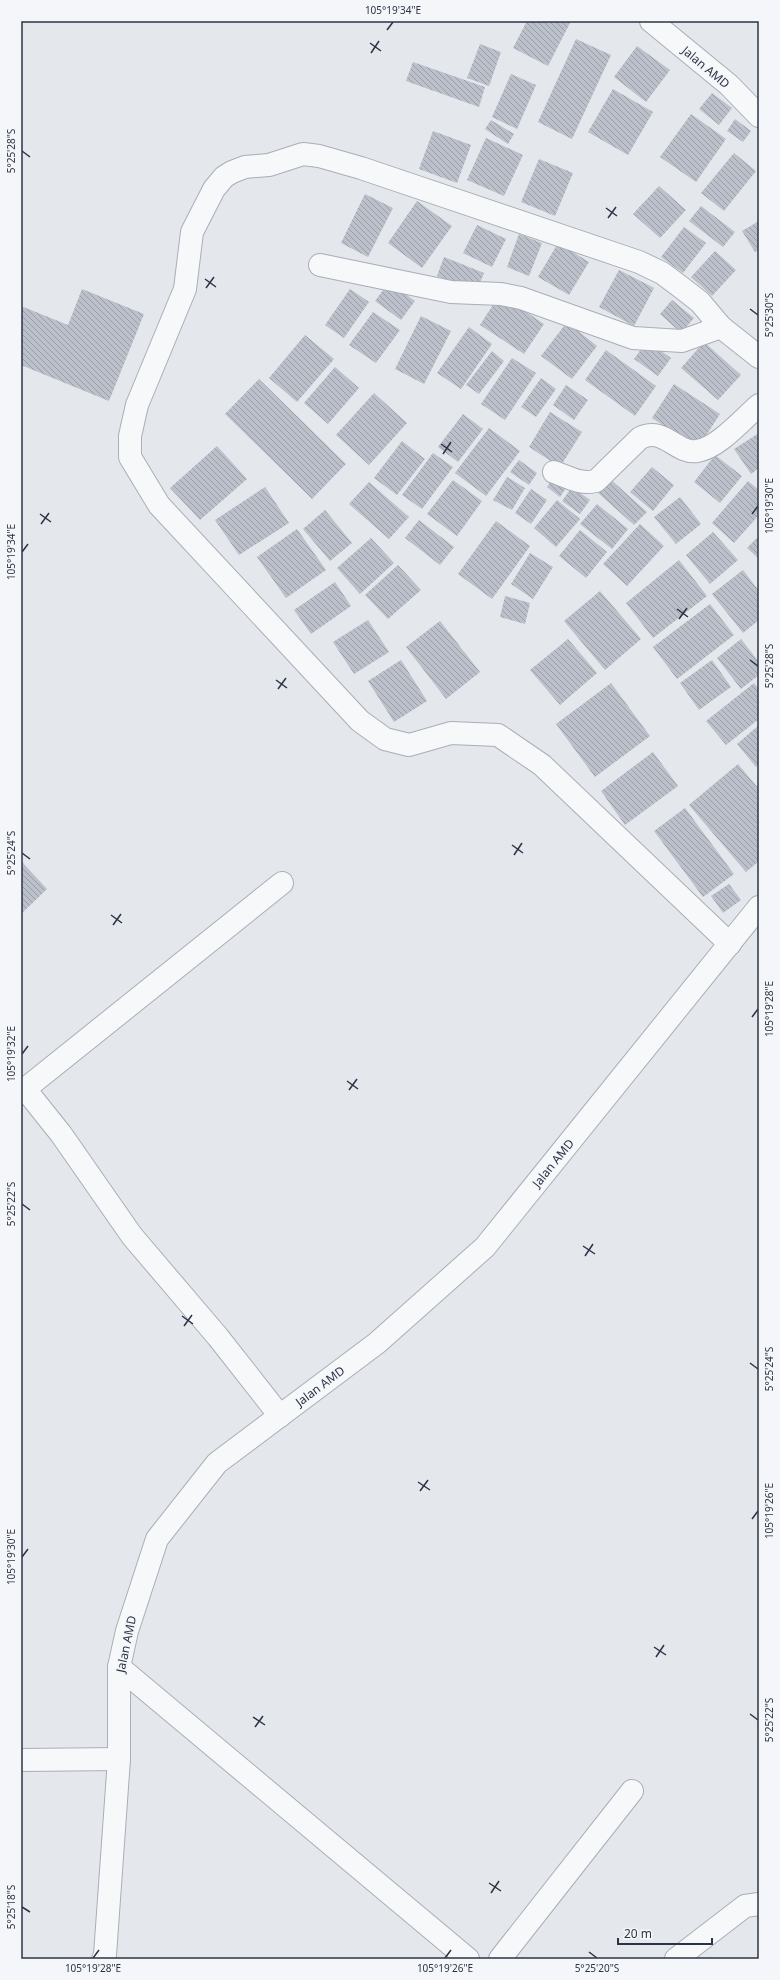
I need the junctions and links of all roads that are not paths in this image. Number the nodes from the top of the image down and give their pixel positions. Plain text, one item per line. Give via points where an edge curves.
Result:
1 (651, 21) edge
2 (759, 116) edge
3 (320, 265) dead end
4 (721, 328) junction
5 (759, 357) edge
6 (759, 405) edge
7 (554, 472) dead end
8 (282, 883) dead end
9 (759, 907) edge
10 (730, 944) junction
11 (23, 1091) edge
12 (280, 1416) junction
13 (119, 1666) junction
14 (119, 1759) junction
15 (21, 1760) edge
16 (632, 1791) dead end
17 (759, 1904) edge
18 (103, 1959) edge
19 (468, 1959) edge
20 (500, 1959) edge
21 (676, 1959) edge

1 - 2 street, Jalan AMD via 729,85
3 - 4 street via 451,292 501,294 521,298 633,338 682,341
4 - 5 street
4 - 10 street via 700,302 662,273 639,262 361,168 303,154 269,165 245,167 232,172 214,189 192,232 185,289 137,405 130,436 130,457 159,505 360,721 385,739 409,745 451,733 498,735 542,765
6 - 7 street via 708,448 696,451 686,449 660,435 648,434 640,438 596,481 580,482
8 - 11 street
9 - 10 street, Jalan AMD
10 - 12 street, Jalan AMD via 485,1247 378,1342
11 - 12 street via 60,1134 132,1236 218,1337
12 - 13 street, Jalan AMD via 217,1463 157,1539 127,1631
13 - 14 street, Jalan AMD
13 - 19 street
14 - 15 street
14 - 18 street, Jalan AMD
16 - 20 street
17 - 21 street via 745,1906

